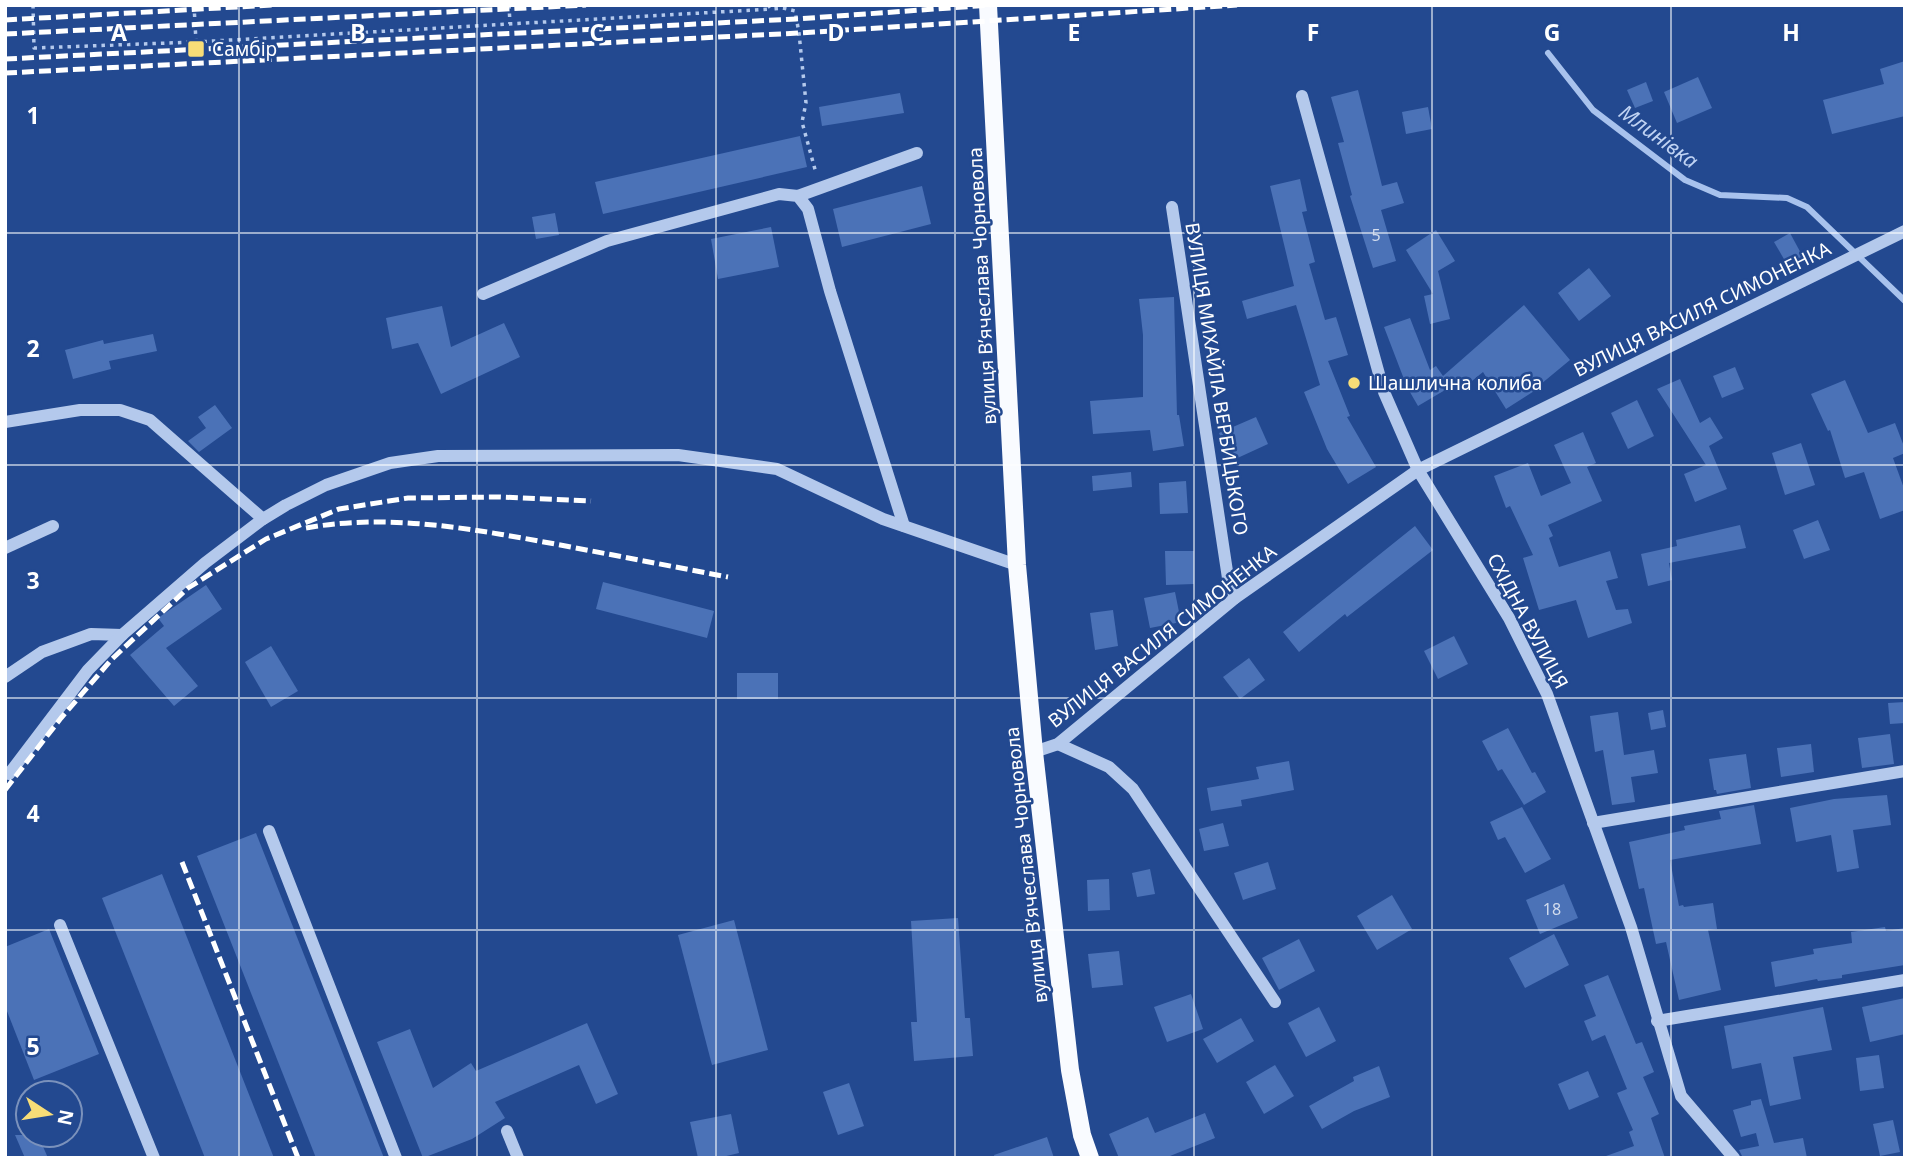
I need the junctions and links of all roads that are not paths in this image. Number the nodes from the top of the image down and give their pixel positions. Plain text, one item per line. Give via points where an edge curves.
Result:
1 (988, 5) edge
2 (1302, 96) dead end
3 (916, 153) dead end
4 (798, 196) junction
5 (1172, 207) dead end
6 (1905, 231) edge
7 (484, 294) dead end
8 (5, 422) edge
9 (1418, 470) junction
10 (263, 519) junction
11 (53, 526) dead end
12 (904, 526) junction
13 (5, 548) edge
14 (1017, 565) junction
15 (1236, 598) junction
16 (122, 635) junction
17 (5, 677) edge
18 (1058, 744) junction
19 (1034, 752) junction
20 (1905, 771) edge
21 (9, 774) dead end
22 (1593, 823) junction
23 (269, 831) dead end
24 (60, 925) dead end
25 (1905, 980) edge
26 (1275, 1002) dead end
27 (1657, 1021) junction
28 (508, 1131) dead end
29 (154, 1158) edge
30 (396, 1158) edge
31 (518, 1158) edge
32 (1090, 1158) edge
33 (1734, 1158) edge

1 - 14 main road, вулиця Вʼячеслава Чорновола
2 - 9 street, СХІДНА ВУЛИЦЯ via 1384,392
3 - 4 street
4 - 7 street via 779,194 607,241
4 - 12 street via 808,209
5 - 15 street, ВУЛИЦЯ МИХАЙЛА ВЕРБИЦЬКОГО via 1228,578
6 - 9 street, ВУЛИЦЯ ВАСИЛЯ СИМОНЕНКА
8 - 10 street via 80,410 120,410 150,420
9 - 15 street, ВУЛИЦЯ ВАСИЛЯ СИМОНЕНКА
9 - 22 street, СХІДНА ВУЛИЦЯ via 1509,618 1547,694
10 - 12 street via 326,485 390,463 438,456 678,455 777,469
10 - 16 street
11 - 13 street
12 - 14 street
14 - 19 main road, вулиця Вʼячеслава Чорновола
15 - 18 street, ВУЛИЦЯ ВАСИЛЯ СИМОНЕНКА
16 - 17 street via 91,634 42,652
16 - 21 street via 88,670
18 - 19 street, ВУЛИЦЯ ВАСИЛЯ СИМОНЕНКА
18 - 26 street via 1109,767 1133,789
19 - 32 main road, вулиця Вʼячеслава Чорновола via 1070,1070
20 - 22 street
22 - 27 street, СХІДНА ВУЛИЦЯ via 1631,926
23 - 30 street
24 - 29 street
25 - 27 street
27 - 33 street, СХІДНА ВУЛИЦЯ via 1681,1096
28 - 31 street

